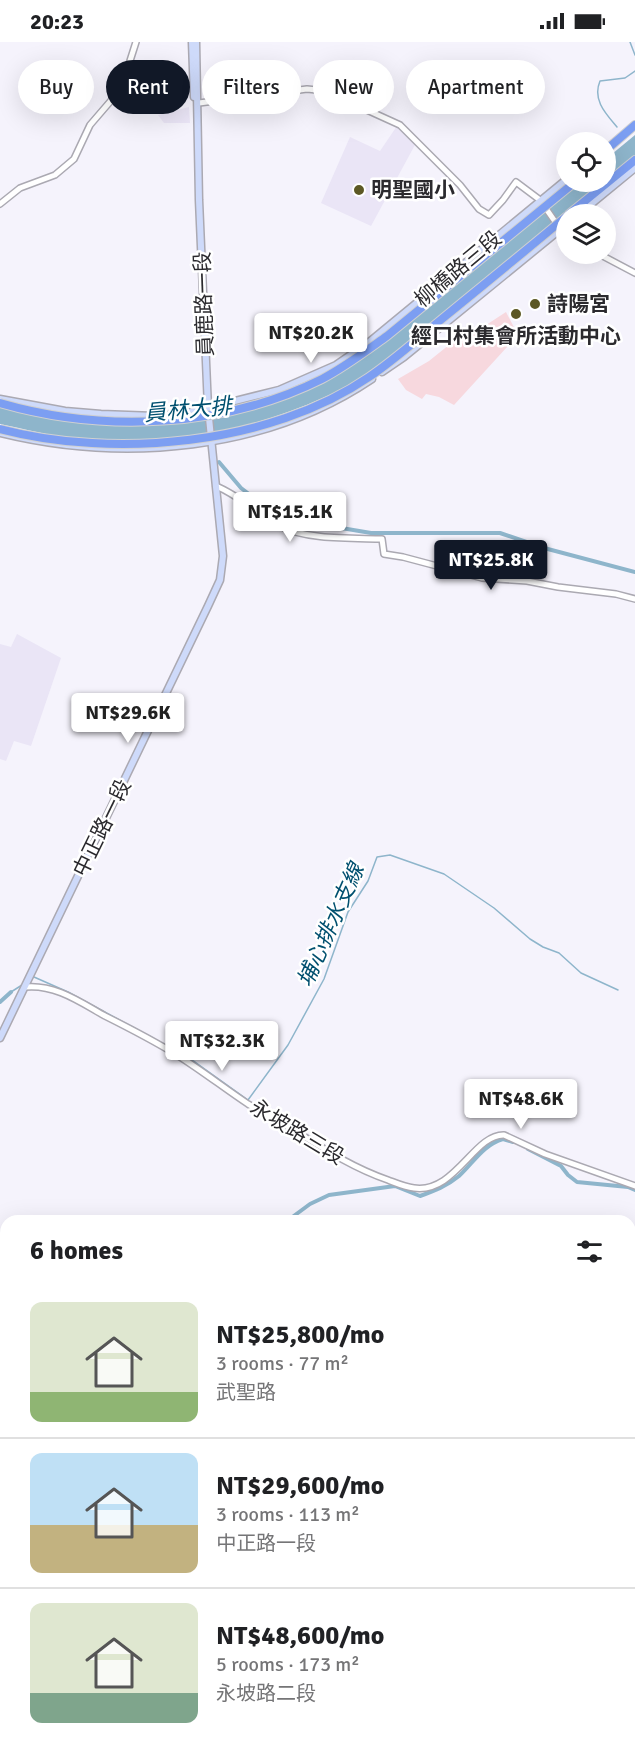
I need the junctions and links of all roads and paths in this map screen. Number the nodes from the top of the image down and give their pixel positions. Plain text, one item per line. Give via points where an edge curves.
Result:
1 (136, 42) edge
2 (194, 42) edge
3 (199, 103) junction
4 (635, 124) edge
5 (635, 132) edge
6 (616, 140) edge
7 (616, 148) edge
8 (635, 162) edge
9 (635, 168) edge
10 (556, 188) edge
11 (556, 189) edge
12 (563, 192) edge
13 (199, 200) junction
14 (540, 200) junction
15 (0, 204) edge
16 (585, 204) edge
17 (586, 204) edge
18 (591, 204) edge
19 (556, 216) edge
20 (556, 229) edge
21 (556, 230) edge
22 (616, 263) edge
23 (635, 273) edge
24 (443, 290) junction
25 (0, 401) edge
26 (208, 408) junction
27 (209, 416) joint
28 (0, 431) edge
29 (211, 438) junction
30 (216, 486) junction
31 (635, 599) edge
32 (25, 987) junction
33 (0, 1038) edge
34 (635, 1186) edge

1 - 15 street via 122,89 90,125 74,159 55,176 20,188
2 - 3 main road, 員鹿路一段
2 - 13 main road, 員鹿路一段
3 - 13 main road, 員鹿路一段
3 - 14 street via 307,88 336,92 400,125 460,184 478,209 489,215 516,182
4 - 6 highway
5 - 7 highway
8 - 16 highway
8 - 17 highway
9 - 18 main road
10 - 14 main road, 柳橋路三段
11 - 24 highway, bridge via 454,276
12 - 24 highway, bridge
13 - 26 main road, 員鹿路一段
14 - 19 street
14 - 26 main road, 柳橋路三段 via 384,331 336,365 279,390
20 - 28 highway, bridge via 368,378 287,417 183,441 117,445
21 - 29 main road, 柳橋路三段 via 404,357 351,393 290,422
22 - 23 street
24 - 25 highway, bridge via 387,336 321,380 244,407 183,419 122,422 64,417
25 - 26 main road, 柳橋路三段 via 122,416 183,414
26 - 27 main road, 員鹿路一段
27 - 29 main road, 中正路一段
28 - 29 main road, 柳橋路三段 via 31,440 96,448 141,449
29 - 30 main road, 中正路一段
30 - 31 street via 294,532 382,539 384,554 482,578 526,581
30 - 32 main road, 中正路一段 via 223,556 219,580
32 - 33 main road, 中正路一段
32 - 34 street, 永坡路三段 via 57,990 178,1056 331,1154 381,1178 415,1188 435,1186 490,1139 504,1135

